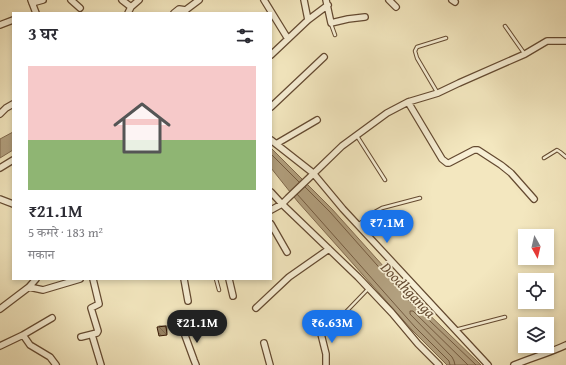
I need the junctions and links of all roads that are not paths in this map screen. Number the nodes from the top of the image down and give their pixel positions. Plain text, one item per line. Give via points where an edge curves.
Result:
1 (43, 0) edge
2 (71, 0) edge
3 (122, 0) edge
4 (138, 0) edge
5 (199, 0) edge
6 (264, 0) edge
7 (304, 0) edge
8 (390, 0) edge
9 (32, 1) edge
10 (327, 2) edge
11 (132, 7) junction
12 (396, 7) dead end
13 (80, 8) dead end
14 (35, 12) edge
15 (129, 12) edge
16 (175, 12) edge
17 (271, 12) edge
18 (272, 13) edge
19 (365, 17) dead end
20 (12, 20) edge
21 (308, 20) junction
22 (331, 23) junction
23 (0, 25) edge
24 (505, 26) dead end
25 (335, 35) dead end
26 (446, 38) dead end
27 (288, 39) junction
28 (566, 41) edge
29 (272, 54) edge
30 (524, 54) junction
31 (324, 57) dead end
32 (438, 93) junction
33 (408, 102) junction
34 (12, 105) edge
35 (272, 106) edge
36 (12, 108) edge
37 (0, 114) edge
38 (317, 120) dead end
39 (357, 136) junction
40 (274, 142) edge
41 (566, 157) edge
42 (544, 158) dead end
43 (12, 161) edge
44 (0, 168) edge
45 (311, 175) junction
46 (385, 180) dead end
47 (272, 193) edge
48 (420, 198) dead end
49 (0, 199) edge
50 (534, 199) dead end
51 (12, 204) edge
52 (282, 204) junction
53 (272, 209) edge
54 (357, 225) junction
55 (272, 226) edge
56 (329, 249) junction
57 (287, 252) dead end
58 (35, 280) edge
59 (77, 280) edge
60 (93, 280) edge
61 (184, 280) edge
62 (216, 280) edge
63 (229, 280) edge
64 (29, 286) junction
65 (368, 288) junction
66 (219, 290) dead end
67 (233, 296) dead end
68 (188, 301) dead end
69 (256, 308) dead end
70 (0, 309) edge
71 (341, 317) dead end
72 (505, 317) dead end
73 (52, 318) dead end
74 (320, 326) dead end
75 (183, 330) dead end
76 (455, 330) junction
77 (22, 335) junction
78 (92, 335) junction
79 (81, 337) dead end
80 (264, 343) dead end
81 (0, 346) edge
82 (566, 346) edge
83 (56, 365) edge
84 (101, 365) edge
85 (196, 365) edge
86 (270, 365) edge
87 (326, 365) edge
88 (439, 365) edge
89 (488, 365) edge
90 (514, 365) edge

1 - 9 street
2 - 13 street
3 - 11 street
4 - 11 street
5 - 16 street via 186,10 179,9
6 - 17 street
7 - 21 street
8 - 12 street
9 - 14 street
10 - 21 street
10 - 22 street
11 - 15 street
18 - 27 street
19 - 22 street
20 - 23 street
21 - 27 street
22 - 25 lane
24 - 30 lane
26 - 32 lane via 417,47 414,51
27 - 29 street
28 - 30 street via 547,42
30 - 32 street
31 - 35 street
32 - 33 street
33 - 39 street via 387,113
33 - 50 street via 444,162 449,163 478,150 502,165
34 - 37 street
36 - 37 street
38 - 40 street
39 - 45 street via 342,146
39 - 46 lane
40 - 45 street
41 - 42 lane via 556,150
43 - 44 street
45 - 52 street
45 - 54 street
47 - 52 street
48 - 54 lane via 382,208
49 - 51 street
52 - 53 street
52 - 56 street
54 - 76 street
55 - 57 street
56 - 65 street
56 - 69 street via 289,277
58 - 64 street
59 - 64 street via 43,290
60 - 78 street via 99,304 91,308 98,331
61 - 68 street
62 - 66 lane
63 - 67 street
64 - 70 street
65 - 71 lane
65 - 88 street
72 - 76 lane
73 - 77 street
74 - 87 street
75 - 85 street
76 - 89 street
77 - 81 street
77 - 83 street via 30,345 50,357
78 - 79 street
78 - 84 street
80 - 86 street
82 - 90 street

